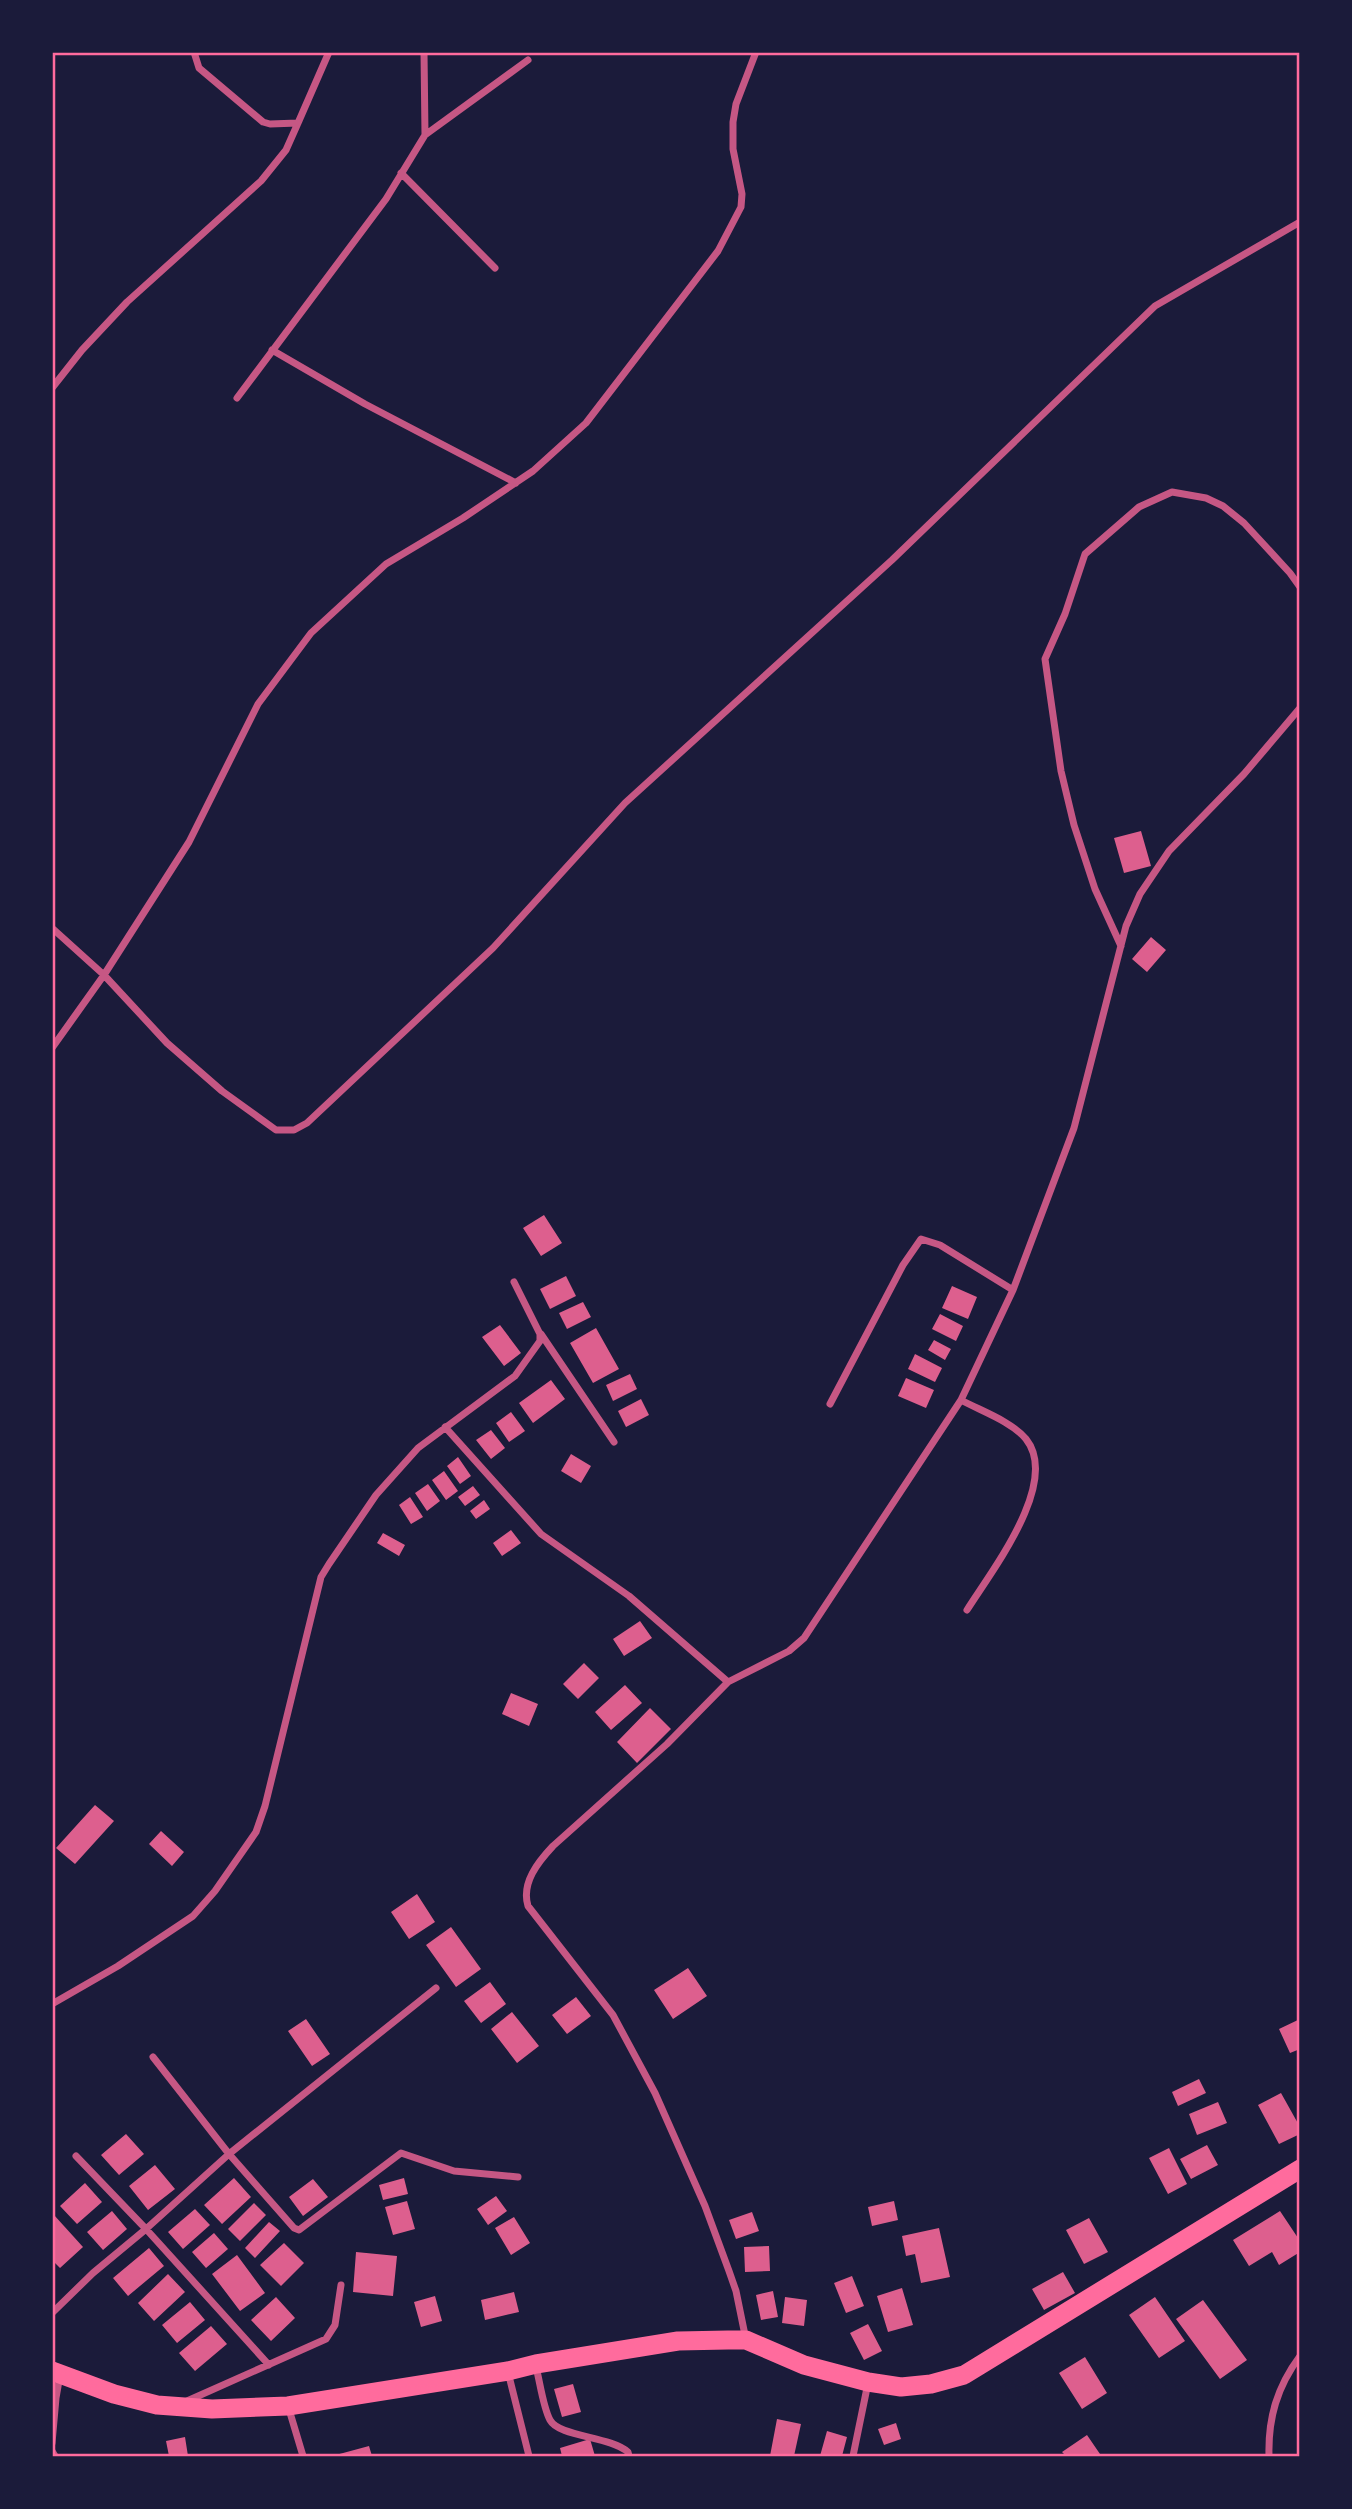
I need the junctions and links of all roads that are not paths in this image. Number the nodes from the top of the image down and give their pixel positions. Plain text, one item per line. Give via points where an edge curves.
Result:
1 (194, 52) edge
2 (329, 52) edge
3 (424, 52) edge
4 (756, 52) edge
5 (527, 60) dead end
6 (298, 123) junction
7 (425, 135) junction
8 (401, 173) junction
9 (1300, 222) edge
10 (495, 268) dead end
11 (272, 350) junction
12 (52, 388) edge
13 (237, 398) dead end
14 (516, 483) junction
15 (1300, 587) edge
16 (1300, 708) edge
17 (52, 928) edge
18 (1121, 946) junction
19 (104, 975) junction
20 (52, 1048) edge
21 (514, 1282) dead end
22 (1013, 1290) junction
23 (541, 1334) junction
24 (961, 1400) junction
25 (830, 1404) dead end
26 (445, 1427) junction
27 (614, 1442) dead end
28 (967, 1610) dead end
29 (728, 1682) junction
30 (436, 1988) dead end
31 (52, 2004) edge
32 (153, 2057) dead end
33 (229, 2154) junction
34 (76, 2156) dead end
35 (1300, 2169) edge
36 (518, 2177) dead end
37 (146, 2229) junction
38 (341, 2286) dead end
39 (52, 2313) edge
40 (746, 2340) junction
41 (1300, 2356) edge
42 (536, 2364) junction
43 (269, 2365) junction
44 (508, 2371) junction
45 (56, 2372) edge
46 (868, 2382) junction
47 (288, 2406) junction
48 (173, 2407) junction
49 (52, 2443) edge
50 (52, 2451) edge
51 (55, 2456) edge
52 (303, 2456) edge
53 (529, 2456) edge
54 (629, 2456) edge
55 (853, 2456) edge
56 (1269, 2456) edge

1 - 6 street via 199,68 263,122
2 - 6 street
3 - 7 street
4 - 14 street via 733,122 741,207 718,251 597,412
5 - 7 street
6 - 12 street via 286,149 261,181 127,302
7 - 8 street
8 - 10 street
8 - 11 street
9 - 19 street via 1155,306 891,560 625,803 493,948 307,1123 294,1130 276,1129 222,1091 167,1043
11 - 13 street
11 - 14 street
14 - 19 street via 386,564 311,633 258,704 190,842
15 - 18 street via 1244,523 1223,506 1172,492 1139,507 1085,554 1045,659 1061,771 1074,825
16 - 18 street via 1169,851 1140,894
17 - 19 street
18 - 22 street via 1074,1128
19 - 20 street
21 - 23 street
22 - 24 street
22 - 25 street via 921,1238 902,1265
23 - 26 street via 514,1376
23 - 27 street
24 - 28 street via 1027,1441 1035,1473 1034,1491 1018,1528
24 - 29 street via 804,1638 789,1651
26 - 29 street via 541,1534 629,1596
26 - 31 street via 418,1448 376,1495 321,1577 256,1832 193,1916
29 - 40 street via 542,1858 525,1897 613,2015 655,2093 705,2206 736,2291
30 - 33 street
32 - 33 street
33 - 36 street via 299,2230 401,2154 454,2171
33 - 37 street
34 - 37 street
35 - 46 highway via 964,2375 901,2387
37 - 39 street
37 - 43 street
38 - 43 street via 331,2334
40 - 42 highway via 678,2341
40 - 46 highway via 804,2365
41 - 56 street via 1272,2409
42 - 44 highway
42 - 54 street via 550,2421 558,2429 619,2444
43 - 48 street
44 - 47 highway
44 - 53 street
45 - 48 highway via 114,2394
45 - 49 street
46 - 55 street
47 - 48 highway
47 - 52 street
50 - 51 street

